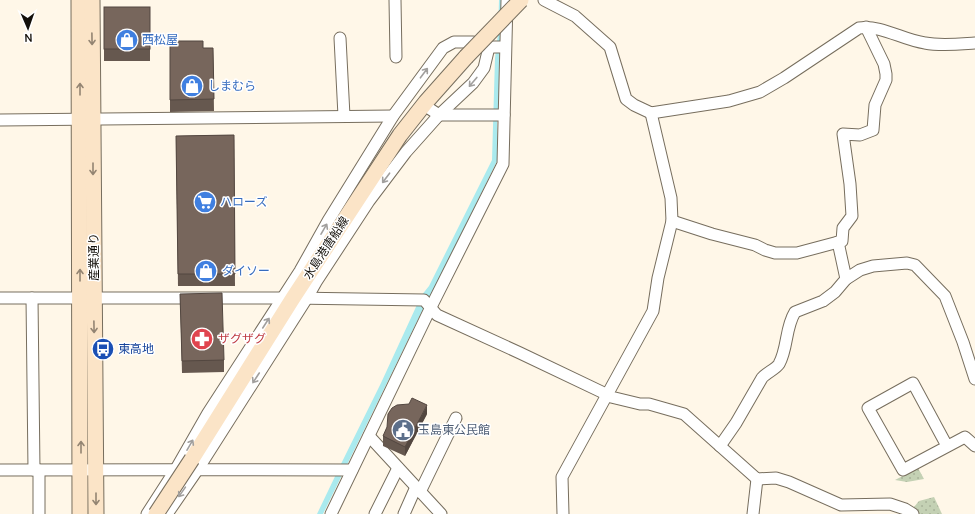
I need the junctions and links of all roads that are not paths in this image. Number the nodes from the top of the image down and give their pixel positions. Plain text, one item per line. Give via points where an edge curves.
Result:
1 (79, 0) edge
2 (92, 0) edge
3 (395, 0) edge
4 (507, 0) edge
5 (521, 0) edge
6 (544, 0) edge
7 (866, 27) junction
8 (340, 38) dead end
9 (975, 43) edge
10 (488, 47) junction
11 (505, 47) junction
12 (396, 57) dead end
13 (434, 112) junction
14 (652, 114) junction
15 (504, 115) junction
16 (344, 116) junction
17 (393, 116) junction
18 (0, 120) edge
19 (87, 120) junction
20 (672, 221) junction
21 (838, 242) junction
22 (846, 279) junction
23 (0, 298) edge
24 (32, 298) junction
25 (87, 298) junction
26 (294, 298) junction
27 (431, 307) junction
28 (975, 379) edge
29 (606, 394) junction
30 (456, 418) dead end
31 (369, 436) junction
32 (720, 446) junction
33 (947, 446) junction
34 (975, 446) edge
35 (195, 464) junction
36 (398, 468) junction
37 (176, 469) junction
38 (0, 470) edge
39 (36, 470) junction
40 (81, 470) junction
41 (96, 470) junction
42 (352, 470) junction
43 (757, 479) junction
44 (418, 490) junction
45 (39, 514) edge
46 (80, 514) edge
47 (96, 514) edge
48 (147, 514) edge
49 (156, 514) edge
50 (167, 514) edge
51 (331, 514) edge
52 (375, 514) edge
53 (404, 514) edge
54 (441, 514) edge
55 (563, 514) edge
56 (752, 514) edge
57 (913, 514) edge

19 -> 1 street, 産業通り
2 -> 19 street, 産業通り
3 - 12 street
4 - 11 street
5 - 26 street, 水島港唐船線, bridge via 466,57 400,135
6 - 14 street via 575,16 610,47 626,99
7 - 9 street via 926,44
7 - 14 street via 859,28 760,92 729,101
7 - 21 street via 886,69 886,80 874,105 873,130 860,135 843,134 852,216 843,228 842,241
8 - 16 street
10 - 11 street
10 -> 13 street via 484,68 473,83
17 -> 10 street via 413,96 443,48 454,42 473,42
11 - 15 street
13 - 15 street
13 -> 26 street via 369,201 316,282
14 - 20 street via 671,198
15 - 27 street via 503,164
16 - 17 street
16 - 19 street
26 -> 17 street via 300,271
18 - 19 street
19 - 25 street, 産業通り
20 - 21 street via 756,245 775,253 797,253
20 - 29 street via 653,311
21 - 22 street
22 - 28 street via 860,270 874,266 907,263 915,265 945,296
22 - 32 street via 823,301 795,312 788,326 778,366 762,378
23 - 24 street
24 - 25 street
24 - 39 street
25 - 26 street
40 -> 25 street, 産業通り
25 -> 41 street, 産業通り
26 - 27 street via 424,300
26 - 35 street, 水島港唐船線
37 -> 26 street via 208,413
27 - 29 street via 437,315
27 - 31 street
29 - 32 street via 684,414
29 - 55 street via 562,477
30 - 44 street
31 - 36 street
31 - 42 street
32 - 43 street
33 - 33 street via 903,470 868,408 913,383
33 - 34 street via 965,437
35 - 37 street
35 - 42 street via 214,470
35 - 49 street, 水島港唐船線, bridge
35 -> 50 street
36 - 44 street
36 - 52 street
37 - 41 street
37 - 48 street
38 - 39 street
39 - 40 street
39 - 45 street
40 - 41 street
40 - 46 street, 産業通り
41 -> 47 street, 産業通り
42 - 51 street
43 - 56 street
43 - 57 street via 776,478 789,482 841,505 890,504
44 - 53 street
44 - 54 street

